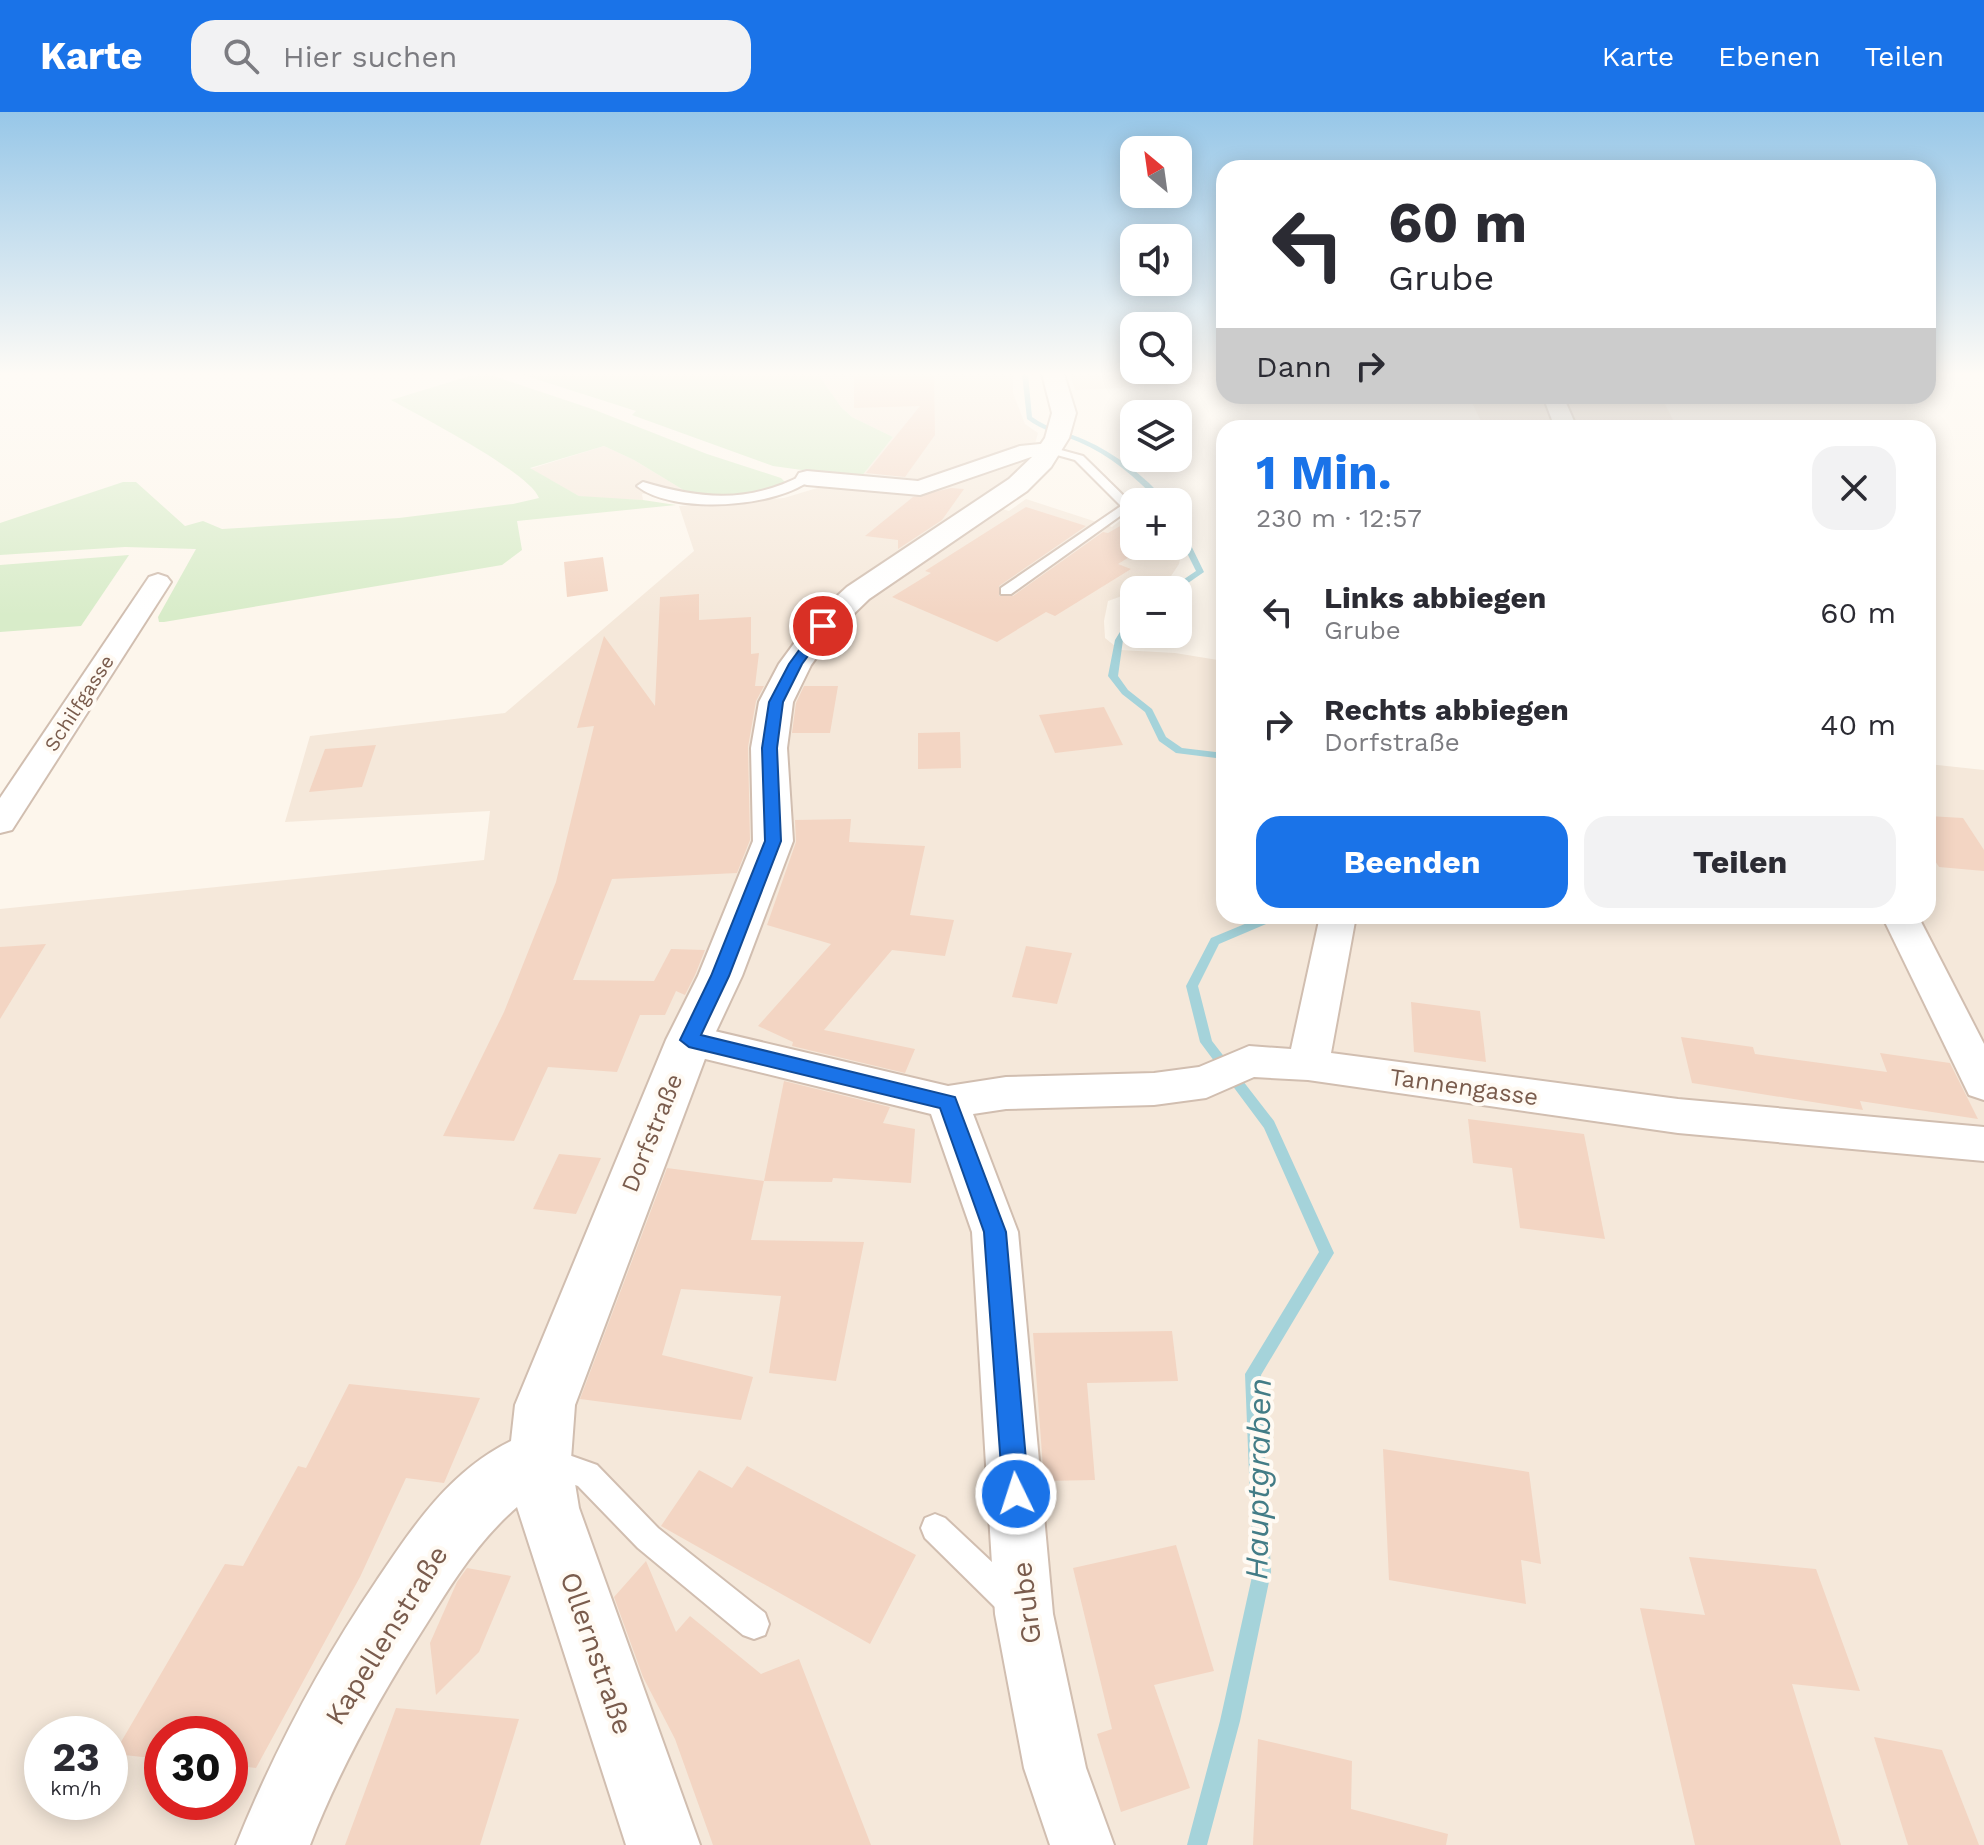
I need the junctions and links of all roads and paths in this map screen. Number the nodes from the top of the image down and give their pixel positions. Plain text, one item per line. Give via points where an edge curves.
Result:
1 (1017, 455) edge
2 (1040, 455) edge
3 (1077, 455) edge
4 (807, 478) joint
5 (643, 486) dead end
6 (158, 582) dead end
7 (1006, 591) dead end
8 (0, 823) edge
9 (1336, 924) edge
10 (1904, 924) edge
11 (689, 1040) junction
12 (1308, 1065) junction
13 (1984, 1084) edge
14 (948, 1102) junction
15 (1984, 1144) edge
16 (540, 1459) junction
17 (935, 1528) dead end
18 (1024, 1614) junction
19 (754, 1624) dead end
20 (273, 1845) edge
21 (663, 1845) edge
22 (1082, 1845) edge

1 - 4 street via 920,488
2 - 11 street, Dorfstraße via 1018,485 858,593 823,626 795,664 776,702 769,748 773,841
3 - 7 lane via 1128,506
4 - 5 lane via 767,495 690,501
6 - 8 street, Schilfgasse
9 - 12 street
10 - 13 street
11 - 14 street
11 - 16 street, Dorfstraße via 555,1377 542,1418
12 - 14 street, Tannengasse via 1249,1061 1206,1082 1154,1089 1006,1093
12 - 15 street, Tannengasse via 1678,1116
14 - 18 street, Grube via 995,1232
16 - 19 lane via 587,1475 648,1538
16 - 20 street, Kapellenstraße via 486,1493 418,1577 377,1639 292,1794
16 - 21 street, Ollernstraße via 548,1508
17 - 18 lane
18 - 22 street, Grube via 1055,1768

